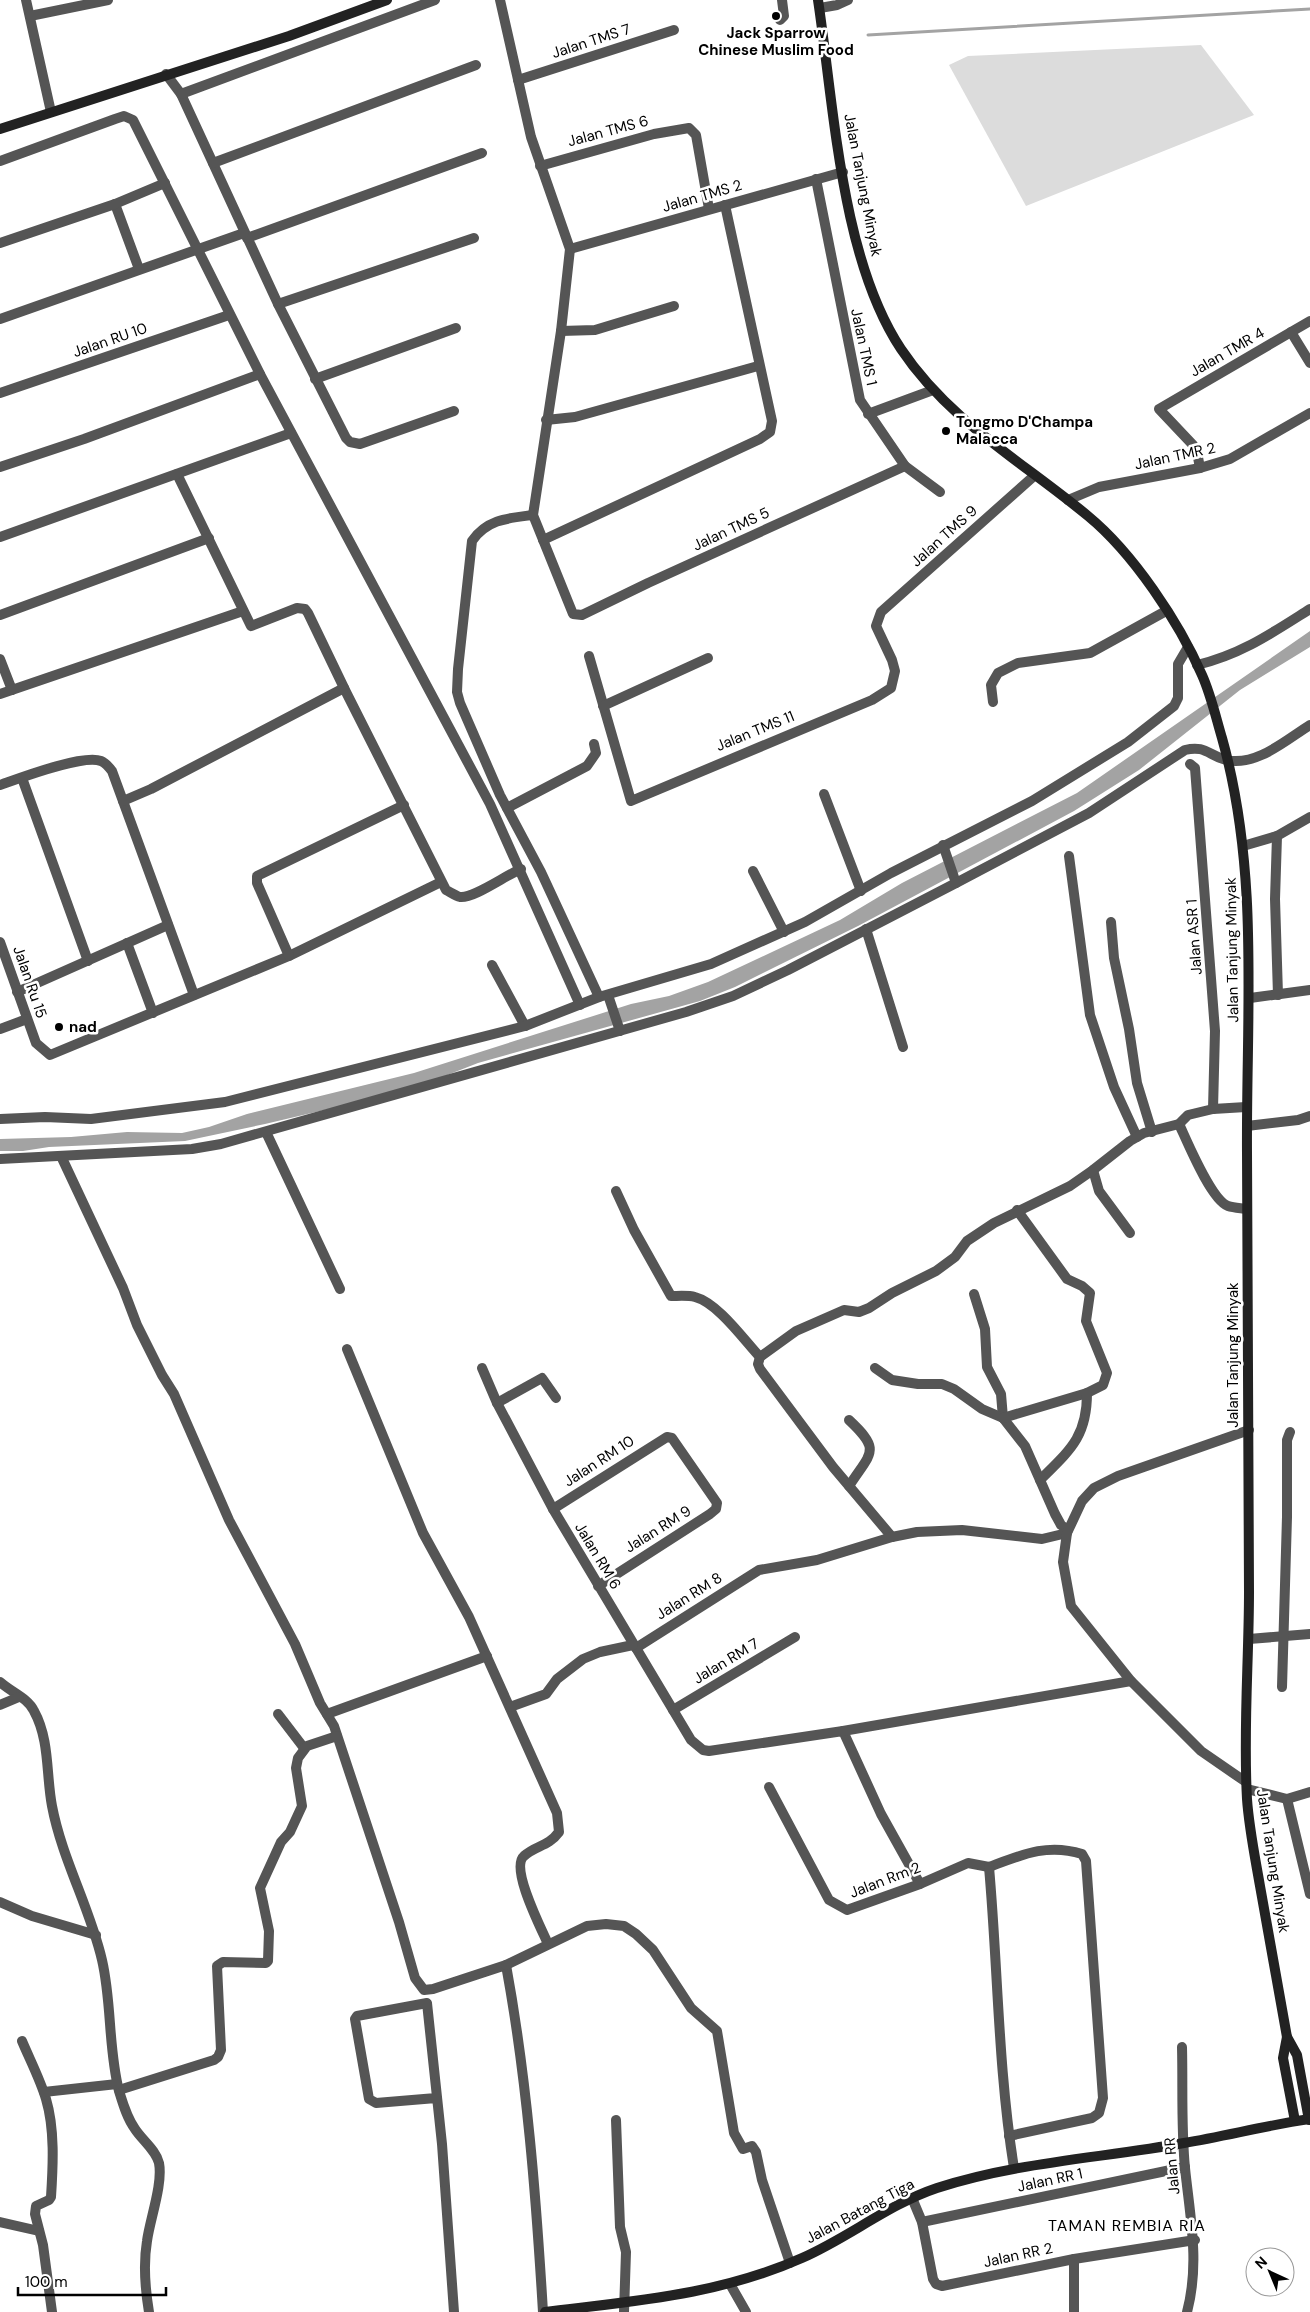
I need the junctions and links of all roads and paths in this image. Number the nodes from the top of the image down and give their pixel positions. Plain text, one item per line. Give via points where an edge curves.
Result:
1 (26, 0) edge
2 (108, 0) edge
3 (387, 0) edge
4 (436, 0) edge
5 (500, 0) edge
6 (782, 0) edge
7 (848, 0) edge
8 (819, 4) edge
9 (30, 16) junction
10 (780, 20) dead end
11 (674, 30) dead end
12 (476, 65) dead end
13 (166, 74) junction
14 (518, 80) junction
15 (181, 94) junction
16 (51, 112) junction
17 (0, 130) edge
18 (482, 153) dead end
19 (0, 160) edge
20 (213, 163) junction
21 (540, 166) junction
22 (843, 172) junction
23 (816, 180) junction
24 (164, 182) junction
25 (115, 204) junction
26 (725, 205) junction
27 (709, 209) junction
28 (245, 235) junction
29 (474, 238) dead end
30 (0, 243) edge
31 (199, 248) junction
32 (570, 249) junction
33 (139, 269) junction
34 (278, 304) junction
35 (674, 306) dead end
36 (229, 315) junction
37 (0, 319) edge
38 (1310, 321) edge
39 (456, 328) dead end
40 (561, 331) junction
41 (1291, 332) junction
42 (1310, 363) edge
43 (758, 366) junction
44 (260, 374) junction
45 (315, 379) junction
46 (933, 390) junction
47 (0, 393) edge
48 (454, 411) dead end
49 (1310, 413) edge
50 (868, 414) junction
51 (546, 420) junction
52 (292, 433) junction
53 (905, 466) junction
54 (0, 467) edge
55 (1200, 468) junction
56 (177, 474) junction
57 (1034, 476) junction
58 (940, 492) dead end
59 (1068, 500) junction
60 (533, 515) junction
61 (0, 537) edge
62 (209, 538) junction
63 (543, 540) junction
64 (1310, 608) edge
65 (243, 611) junction
66 (1166, 611) junction
67 (0, 615) edge
68 (1188, 647) junction
69 (589, 656) dead end
70 (708, 658) dead end
71 (0, 659) edge
72 (1197, 665) junction
73 (344, 688) junction
74 (891, 688) joint
75 (12, 690) junction
76 (0, 694) edge
77 (993, 702) dead end
78 (603, 706) junction
79 (1310, 725) edge
80 (594, 744) dead end
81 (1227, 760) junction
82 (1190, 764) dead end
83 (489, 770) junction
84 (22, 778) junction
85 (476, 778) junction
86 (0, 785) edge
87 (824, 794) dead end
88 (123, 801) junction
89 (404, 805) junction
90 (507, 808) junction
91 (1310, 817) edge
92 (1277, 836) junction
93 (1243, 846) junction
94 (944, 848) junction
95 (1069, 856) dead end
96 (521, 869) junction
97 (753, 871) dead end
98 (955, 879) junction
99 (441, 882) junction
100 (861, 891) junction
101 (1111, 922) dead end
102 (168, 925) junction
103 (866, 929) junction
104 (784, 932) junction
105 (0, 942) edge
106 (127, 943) junction
107 (289, 956) junction
108 (88, 961) junction
109 (492, 965) dead end
110 (1310, 990) edge
111 (17, 992) junction
112 (194, 995) junction
113 (1278, 995) junction
114 (606, 997) junction
115 (1250, 998) junction
116 (580, 1005) junction
117 (153, 1012) junction
118 (27, 1019) junction
119 (525, 1026) junction
120 (620, 1028) junction
121 (0, 1029) edge
122 (903, 1047) dead end
123 (1246, 1107) junction
124 (1212, 1110) junction
125 (1310, 1116) edge
126 (0, 1119) edge
127 (1179, 1124) junction
128 (1247, 1126) junction
129 (266, 1132) junction
130 (1152, 1132) junction
131 (1137, 1137) junction
132 (61, 1156) junction
133 (0, 1159) edge
134 (1094, 1170) junction
135 (616, 1191) dead end
136 (1247, 1209) junction
137 (1017, 1210) junction
138 (1130, 1233) dead end
139 (340, 1289) dead end
140 (974, 1294) dead end
141 (347, 1348) dead end
142 (760, 1357) junction
143 (482, 1368) dead end
144 (876, 1368) dead end
145 (1087, 1393) junction
146 (556, 1398) dead end
147 (497, 1403) junction
148 (1003, 1418) junction
149 (848, 1420) dead end
150 (1249, 1430) junction
151 (1290, 1432) dead end
152 (1040, 1480) junction
153 (849, 1486) junction
154 (553, 1510) junction
155 (710, 1514) joint
156 (1067, 1532) junction
157 (892, 1537) junction
158 (598, 1586) junction
159 (1310, 1634) edge
160 (796, 1636) dead end
161 (1284, 1636) junction
162 (1249, 1639) junction
163 (634, 1647) junction
164 (486, 1656) junction
165 (1131, 1681) junction
166 (0, 1682) edge
167 (1282, 1687) dead end
168 (19, 1697) junction
169 (0, 1705) edge
170 (510, 1707) junction
171 (673, 1710) junction
172 (278, 1714) dead end
173 (327, 1714) junction
174 (844, 1731) junction
175 (337, 1736) junction
176 (304, 1748) junction
177 (1246, 1785) junction
178 (769, 1787) dead end
179 (1310, 1792) edge
180 (1286, 1799) junction
181 (989, 1868) junction
182 (920, 1884) junction
183 (1310, 1894) edge
184 (0, 1902) edge
185 (96, 1935) junction
186 (548, 1944) junction
187 (506, 1965) junction
188 (424, 1990) junction
189 (427, 2003) junction
190 (1287, 2037) junction
191 (22, 2041) dead end
192 (1182, 2046) dead end
193 (118, 2087) junction
194 (44, 2092) junction
195 (436, 2098) junction
196 (1310, 2119) edge
197 (616, 2120) dead end
198 (1295, 2121) junction
199 (1009, 2136) junction
200 (1184, 2143) junction
201 (1185, 2167) junction
202 (1014, 2168) junction
203 (912, 2198) junction
204 (0, 2222) edge
205 (922, 2222) junction
206 (39, 2230) junction
207 (1195, 2240) junction
208 (1074, 2259) junction
209 (790, 2263) junction
210 (730, 2284) junction
211 (624, 2307) edge
212 (52, 2312) edge
213 (149, 2312) edge
214 (454, 2312) edge
215 (544, 2312) edge
216 (746, 2312) edge
217 (1074, 2312) edge
218 (1187, 2312) edge

1 - 9 street
2 - 9 street
3 - 13 main road via 289,36
4 - 15 street
5 - 14 street
6 - 10 street via 784,16
7 - 8 street via 837,6
8 - 22 main road, Jalan Tanjung Minyak
9 - 16 street
11 - 14 street, Jalan TMS 7
12 - 20 street
13 - 15 street
13 - 16 main road
14 - 21 street
15 - 20 street
16 - 17 main road
18 - 28 street
19 - 24 street via 124,116 133,120
20 - 28 street
21 - 27 street, Jalan TMS 6 via 654,134 689,128 696,135
21 - 32 street
22 - 23 street, Jalan TMS 2
22 - 46 main road, Jalan Tanjung Minyak via 857,242 878,308 902,351
23 - 26 street, Jalan TMS 2
23 - 50 street, Jalan TMS 1 via 860,400
24 - 25 street
24 - 31 street
25 - 30 street
25 - 33 street
26 - 27 street, Jalan TMS 2
26 - 43 street
27 - 32 street, Jalan TMS 2
28 - 31 street
28 - 34 street
29 - 34 street
31 - 33 street
31 - 36 street
32 - 40 street
33 - 37 street
34 - 45 street
35 - 40 street via 595,330
36 - 44 street
36 - 47 street, Jalan RU 10
38 - 41 street, Jalan TMR 4
39 - 45 street
40 - 51 street
41 - 42 street
41 - 55 street, Jalan TMR 4 via 1159,409 1193,445
43 - 51 street via 575,417
43 - 63 street via 772,421 770,432
44 - 52 street
44 - 54 street via 84,440
45 - 48 street via 346,438 354,443 360,444
46 - 50 street
46 - 57 main road, Jalan Tanjung Minyak via 967,424
49 - 55 street, Jalan TMR 2 via 1230,459
50 - 53 street, Jalan TMS 1
51 - 60 street
52 - 56 street
52 - 85 street
53 - 58 street, Jalan TMS 1
53 - 63 street, Jalan TMS 5 via 582,615 571,611
55 - 59 street, Jalan TMR 2 via 1099,487
56 - 61 street
56 - 62 street
57 - 59 main road, Jalan Tanjung Minyak
57 - 74 street, Jalan TMS 9 via 881,612 876,626 895,671
59 - 66 main road, Jalan Tanjung Minyak via 1123,550
60 - 63 street
60 - 83 street via 491,522 472,541 469,558 457,692
62 - 65 street
62 - 67 street
64 - 72 street via 1253,646
65 - 73 street via 252,626 256,626 297,608 305,609
65 - 75 street
66 - 68 main road, Jalan Tanjung Minyak
66 - 77 street via 1090,654 1018,663 998,673 991,685
68 - 72 main road, Jalan Tanjung Minyak
68 - 94 street via 1178,664 1178,698 1174,706 1128,742 1040,796
69 - 78 street
70 - 78 street
71 - 75 street
72 - 81 main road, Jalan Tanjung Minyak via 1205,681
73 - 88 street
73 - 89 street
74 - 78 street, Jalan TMS 11 via 872,700 631,801
75 - 76 street
79 - 81 street via 1253,759
80 - 90 street via 596,752 587,766
81 - 93 main road, Jalan Tanjung Minyak
81 - 98 street via 1198,747 1185,750 1089,813
82 - 124 street, Jalan ASR 1 via 1195,768 1215,1022
83 - 85 street
83 - 90 street
84 - 86 street
84 - 88 street via 83,760 101,761 112,771
84 - 108 street
85 - 96 street
87 - 100 street
88 - 102 street
89 - 99 street
89 - 107 street via 257,876 257,883
90 - 114 street
91 - 92 street
92 - 93 street
92 - 113 street
93 - 115 main road, Jalan Tanjung Minyak
94 - 98 street
94 - 100 street
95 - 131 street via 1090,1015 1114,1087
96 - 99 street via 472,896 459,897 446,890
96 - 116 street
97 - 104 street
98 - 103 street
99 - 107 street
100 - 104 street
101 - 130 street via 1114,958 1137,1084
102 - 106 street
102 - 112 street
103 - 120 street via 733,996
103 - 122 street
104 - 114 street via 711,964
105 - 111 street, Jalan Ru 15
106 - 108 street
106 - 117 street
107 - 112 street
108 - 111 street
109 - 119 street
110 - 113 street
111 - 118 street, Jalan Ru 15
112 - 117 street
113 - 115 street
114 - 116 street
114 - 120 street
115 - 123 main road, Jalan Tanjung Minyak
116 - 119 street
117 - 118 street, Jalan Ru 15 via 50,1054 36,1043
118 - 121 street
119 - 126 street via 225,1102 91,1118 44,1116
120 - 129 street
123 - 124 street
123 - 128 main road, Jalan Tanjung Minyak
124 - 127 street via 1188,1115
125 - 128 street
127 - 130 street
127 - 136 street via 1218,1199 1226,1206
128 - 136 main road, Jalan Tanjung Minyak
129 - 132 street via 192,1149
129 - 139 street
130 - 131 street
131 - 134 street
132 - 133 street
132 - 173 street via 137,1325 174,1394 229,1520 291,1637
134 - 137 street via 1070,1186
134 - 138 street via 1099,1191
135 - 142 street via 671,1296 694,1296 710,1305
136 - 150 main road, Jalan Tanjung Minyak
137 - 142 street via 967,1241 955,1257 936,1271 869,1308 859,1312 844,1310 803,1327
137 - 145 street via 1067,1279 1090,1293 1086,1321 1107,1372 1103,1386
140 - 148 street via 985,1329 987,1367 1001,1394
141 - 164 street via 423,1533 469,1617
142 - 153 street via 760,1369
143 - 147 street, Jalan RM 6
144 - 148 street via 892,1380 942,1384
145 - 148 street
145 - 152 street via 1085,1424 1080,1436
146 - 147 street via 542,1378
147 - 154 street, Jalan RM 6
148 - 152 street via 1019,1437
149 - 153 street via 871,1445 871,1454
150 - 156 street via 1101,1484 1082,1500
150 - 162 main road, Jalan Tanjung Minyak
151 - 161 street via 1287,1440
152 - 156 street
153 - 157 street
154 - 155 street, Jalan RM 10 via 662,1438 672,1438 717,1503
154 - 158 street, Jalan RM 6
155 - 158 street, Jalan RM 9
156 - 157 street via 1042,1539 962,1530
156 - 165 street via 1063,1567 1069,1601
157 - 163 street, Jalan RM 8 via 817,1560 759,1570
158 - 163 street, Jalan RM 6
159 - 161 street
160 - 171 street, Jalan RM 7
161 - 162 street
161 - 167 street
162 - 177 main road, Jalan Tanjung Minyak
163 - 170 street via 600,1652 583,1659 556,1679 546,1694
163 - 171 street, Jalan RM 6
164 - 170 street
164 - 173 street
165 - 174 street
165 - 177 street via 1201,1751
166 - 168 street
168 - 169 street
168 - 185 street via 28,1702 38,1722 46,1747 47,1773 58,1829
170 - 186 street via 557,1812 559,1832 553,1841 523,1856 519,1863 522,1880
171 - 174 street, Jalan RM 6 via 691,1740 703,1750
172 - 176 street
173 - 175 street
174 - 182 street via 881,1814
175 - 176 street
175 - 188 street via 415,1978
176 - 193 street via 296,1768 302,1806 260,1888 269,1931 268,1961 223,1962 217,1966 218,2057
177 - 180 street
177 - 190 main road, Jalan Tanjung Minyak via 1251,1832
178 - 182 street, Jalan Rm 2 via 829,1900 837,1906 856,1909
179 - 180 street
180 - 183 street
181 - 182 street, Jalan Rm 2 via 968,1863
181 - 199 street via 998,2032
181 - 199 street via 1036,1849 1072,1850 1082,1854 1086,1860 1103,2098 1099,2113 1092,2118
184 - 185 street via 32,1916
185 - 193 street via 103,1962
186 - 187 street
186 - 209 street via 587,1926 624,1926 652,1950 691,2008 717,2031 734,2133 743,2149 752,2146 756,2152
187 - 188 street via 446,1986
187 - 215 street via 528,2120
188 - 189 street
189 - 195 street
189 - 195 street via 361,2013 355,2019 368,2099 372,2102
190 - 196 main road via 1297,2056
190 - 198 main road via 1284,2058
191 - 194 street
192 - 200 street, Jalan RR
193 - 194 street
193 - 213 street via 133,2128 155,2153 159,2163 145,2257
194 - 206 street via 52,2138 53,2171 50,2198 35,2209
195 - 214 street
196 - 198 main road, Jalan Batang Tiga
197 - 211 street via 620,2227 626,2252
198 - 200 main road, Jalan Batang Tiga
199 - 202 street
200 - 201 street, Jalan RR
200 - 202 main road, Jalan Batang Tiga
201 - 205 street, Jalan RR 1
201 - 207 street, Jalan RR
202 - 203 main road, Jalan Batang Tiga via 963,2180
203 - 205 street
203 - 209 main road, Jalan Batang Tiga via 844,2238
204 - 206 street
205 - 208 street, Jalan RR 2 via 933,2279 942,2286
206 - 212 street
207 - 208 street, Jalan RR 2
207 - 218 street, Jalan RR
208 - 217 street
209 - 210 main road, Jalan Batang Tiga
210 - 211 main road, Jalan Batang Tiga
210 - 216 street
211 - 215 main road, Jalan Batang Tiga

